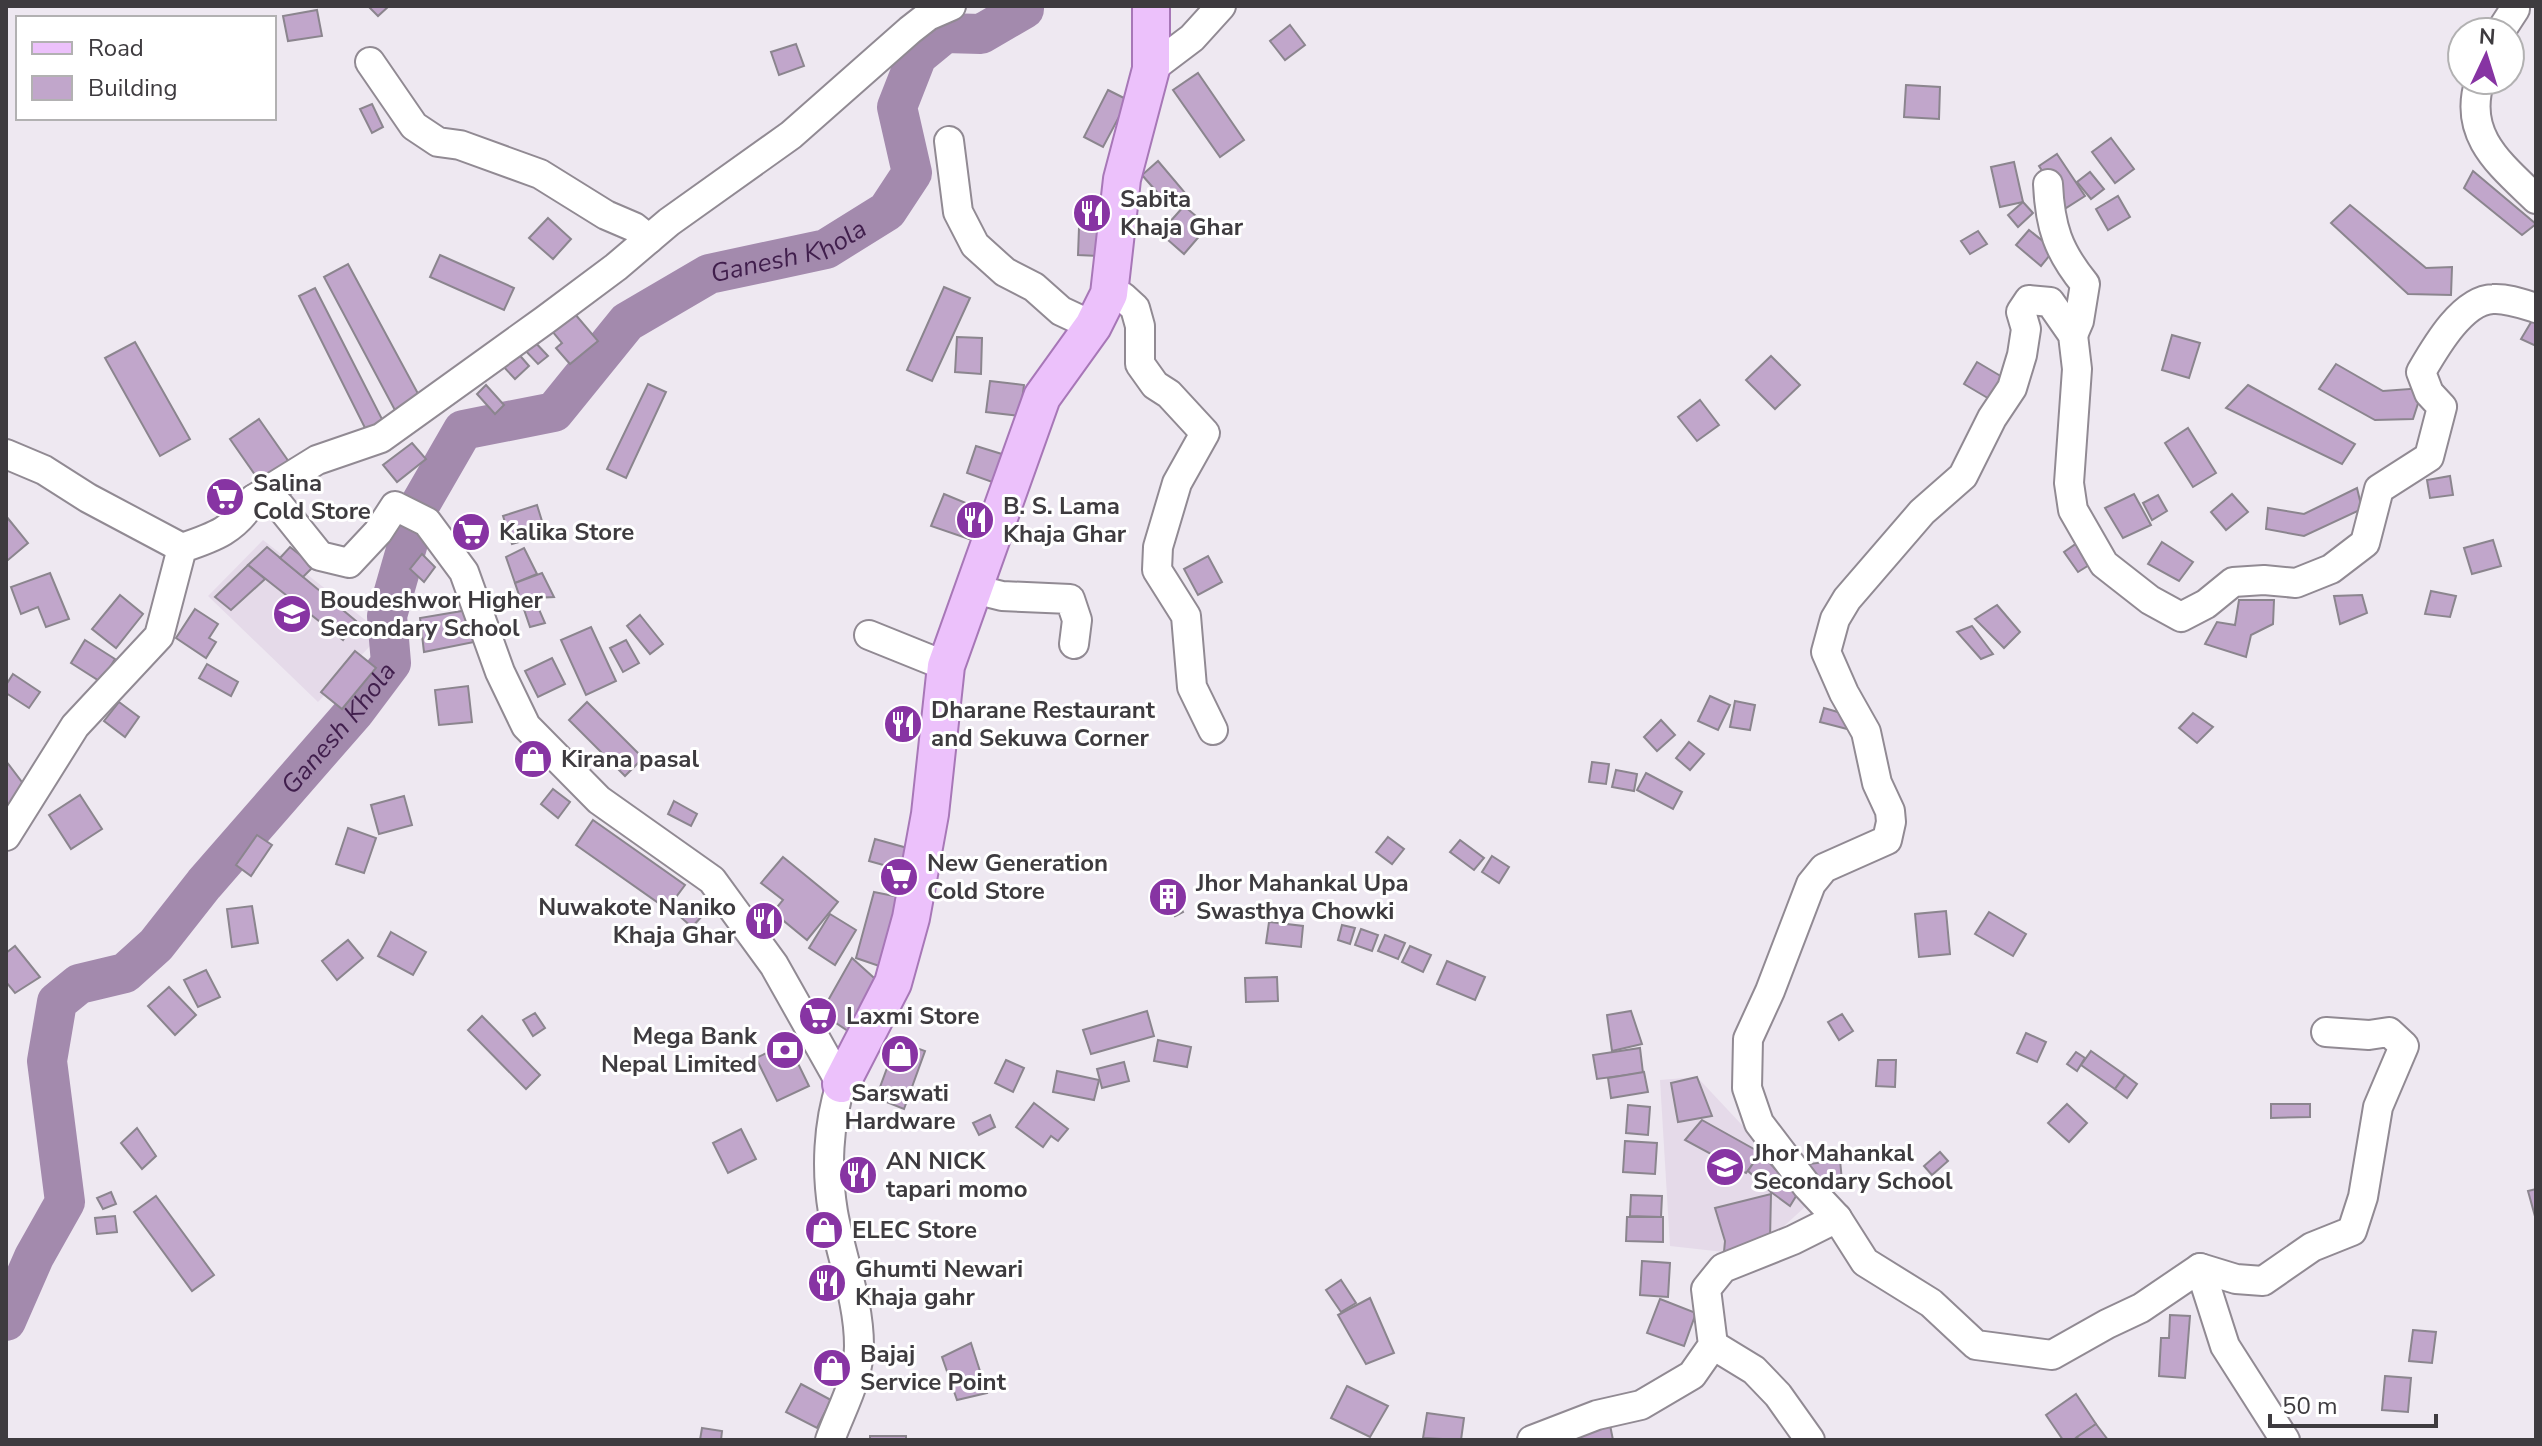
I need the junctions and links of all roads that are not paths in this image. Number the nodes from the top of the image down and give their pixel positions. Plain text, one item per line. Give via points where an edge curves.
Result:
1 (951, 6) edge
2 (1151, 6) edge
3 (1221, 6) edge
4 (370, 62) dead end
5 (1151, 69) junction
6 (2475, 96) edge
7 (949, 141) dead end
8 (2048, 184) dead end
9 (2536, 199) edge
10 (649, 239) junction
11 (1109, 294) junction
12 (2536, 308) edge
13 (1093, 326) junction
14 (2073, 335) junction
15 (6, 454) edge
16 (254, 499) junction
17 (182, 548) junction
18 (974, 589) junction
19 (869, 635) dead end
20 (1074, 644) dead end
21 (946, 666) junction
22 (1213, 730) dead end
23 (6, 836) edge
24 (2326, 1032) dead end
25 (841, 1084) junction
26 (1837, 1218) junction
27 (2200, 1268) junction
28 (1713, 1345) junction
29 (830, 1440) edge
30 (1532, 1440) edge
31 (1810, 1440) edge
32 (2285, 1440) edge

1 - 10 street via 928,16 791,135
2 - 5 main road
3 - 5 street via 1192,38
4 - 10 street via 414,126 438,142 540,174
5 - 11 main road via 1122,179
6 - 9 street via 2476,126 2492,156
7 - 13 street via 958,212 975,245 1061,311
8 - 14 street via 2054,234 2067,263 2085,284
10 - 16 street via 381,438 317,460
11 - 13 main road
11 - 22 street via 1135,308 1140,364 1205,433 1177,483 1158,547 1157,570 1186,616 1192,687
12 - 14 street via 2492,298 2465,311 2444,337 2421,372 2442,407 2429,457 2379,489 2365,543 2331,569 2296,583 2233,582 2181,617 2104,564 2073,510
13 - 18 main road via 1042,397
14 - 26 street via 2050,302 2029,300 2021,312 2026,329 2012,388 1963,476 1922,512 1847,599 1826,652 1866,732 1891,822 1887,840 1824,868 1811,884 1748,1039 1747,1088 1759,1123
15 - 17 street
16 - 17 street via 243,518 215,537
16 - 25 street via 279,505 320,556 349,563 395,506 427,522 464,572 526,726 599,800 712,880 774,965
17 - 23 street via 159,636 75,726
18 - 20 street via 1002,596 1070,599 1077,620
18 - 21 main road
19 - 21 street
21 - 25 main road via 930,814 911,918 893,983
24 - 27 street via 2389,1032 2404,1046 2378,1107 2352,1231 2312,1247 2263,1281
25 - 29 street via 829,1144 833,1210 858,1318 859,1349 856,1374
26 - 27 street via 1865,1262 1931,1303 1976,1345 2052,1355 2141,1308
26 - 28 street via 1723,1268 1706,1289
27 - 32 street via 2225,1346
28 - 30 street via 1692,1375 1641,1405
28 - 31 street via 1754,1370

